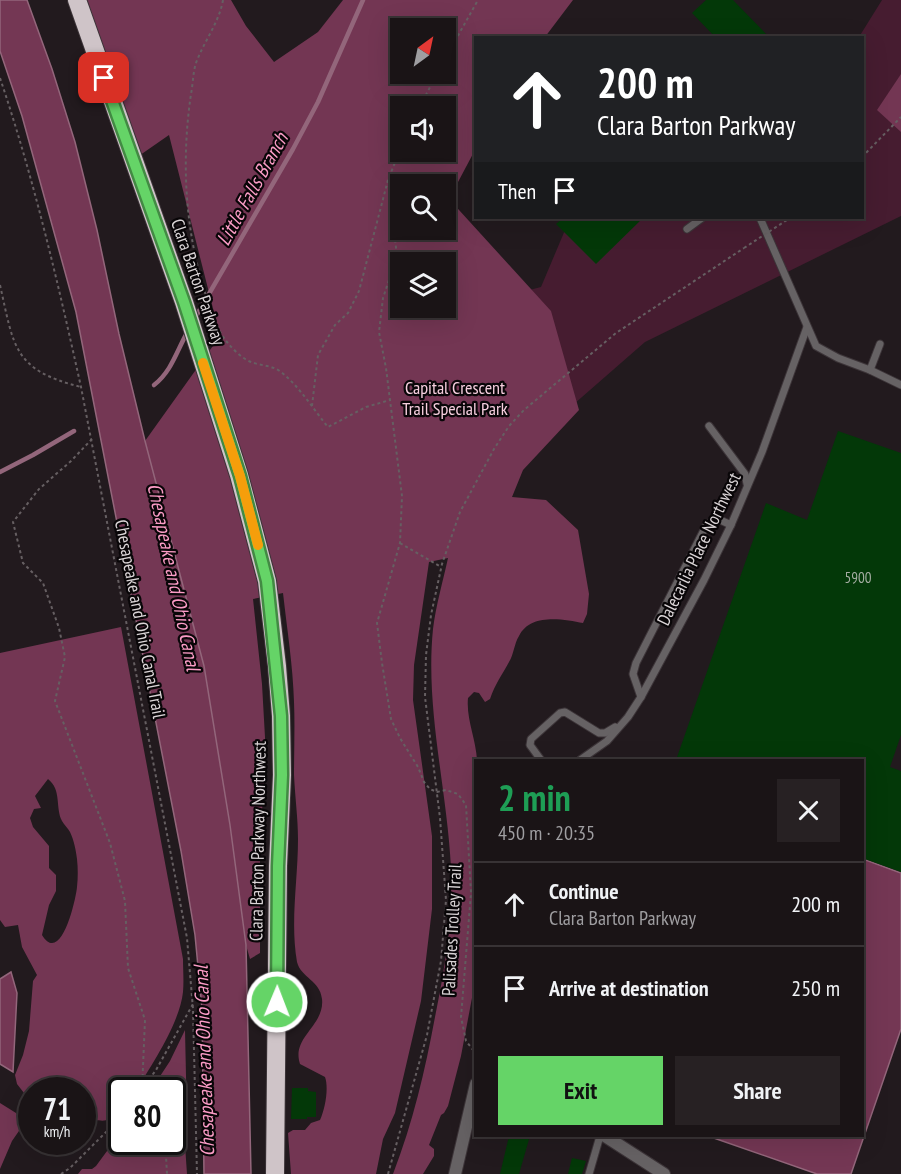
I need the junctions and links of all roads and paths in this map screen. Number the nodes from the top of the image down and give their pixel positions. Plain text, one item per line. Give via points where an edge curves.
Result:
1 (77, 0) edge
2 (223, 0) edge
3 (478, 0) edge
4 (456, 39) edge
5 (0, 78) edge
6 (901, 117) edge
7 (864, 155) edge
8 (395, 162) edge
9 (388, 180) junction
10 (701, 219) edge
11 (760, 219) edge
12 (788, 219) edge
13 (687, 229) dead end
14 (0, 285) edge
15 (807, 327) junction
16 (880, 344) dead end
17 (870, 370) junction
18 (901, 385) edge
19 (81, 387) junction
20 (390, 400) junction
21 (312, 407) junction
22 (709, 426) dead end
23 (92, 439) junction
24 (747, 486) junction
25 (730, 525) junction
26 (400, 543) junction
27 (441, 567) junction
28 (267, 581) joint
29 (641, 697) junction
30 (624, 722) junction
31 (540, 759) edge
32 (581, 759) edge
33 (437, 792) junction
34 (193, 1004) junction
35 (474, 1051) edge
36 (143, 1077) edge
37 (151, 1077) edge
38 (474, 1093) edge
39 (108, 1130) edge
40 (600, 1137) edge
41 (607, 1137) edge
42 (166, 1155) edge
43 (61, 1174) edge
44 (167, 1174) edge
45 (197, 1174) edge
46 (275, 1174) edge
47 (388, 1174) edge
48 (455, 1174) edge
49 (589, 1174) edge
50 (664, 1174) edge

1 - 28 highway, Clara Barton Parkway via 184,302 240,476
2 - 21 path via 196,64 188,125 187,210 199,273 218,330 234,350 251,362 279,371
3 - 4 path
5 - 19 path, Chesapeake and Ohio Canal Trail via 40,211
6 - 7 path
8 - 9 path
9 - 20 path via 397,256 379,332
9 - 21 path via 358,291 348,313 335,325 318,355
10 - 13 lane
11 - 15 lane
12 - 27 path, bridge via 616,333 524,410 494,449 465,502
14 - 19 path via 12,339 21,356 59,381
15 - 17 lane via 816,345
15 - 24 lane, Dalecarlia Place Northwest
16 - 17 lane
17 - 18 lane
19 - 23 path, Chesapeake and Ohio Canal Trail
20 - 21 path via 366,407 328,428
20 - 26 path via 402,496
22 - 24 lane via 745,474
23 - 34 path, Chesapeake and Ohio Canal Trail via 172,852 187,938
23 - 36 path via 39,489 13,522 23,562 43,583 60,628 65,657 55,701 110,843 125,901 128,968 145,1020
24 - 25 lane, Dalecarlia Place Northwest
25 - 29 lane, Dalecarlia Place Northwest
25 - 29 lane via 716,518 706,526 636,663 633,674
26 - 27 path
26 - 33 path via 377,623 382,663 391,719 399,738 424,782
27 - 33 path via 429,625 425,697
28 - 46 highway, Clara Barton Parkway Northwest via 281,716 282,775
29 - 30 lane, Dalecarlia Place Northwest
30 - 31 lane via 599,733 571,714 560,713 531,739 530,745
30 - 32 lane, Dalecarlia Place Northwest
33 - 35 path, Palisades Trolley Trail via 446,790 458,795 466,805 471,893 461,1017 466,1041
33 - 47 path via 446,900 441,961 427,1035
34 - 37 path
34 - 45 path, Chesapeake and Ohio Canal Trail
38 - 48 street
39 - 43 path
40 - 49 lane
41 - 50 street
42 - 44 path

